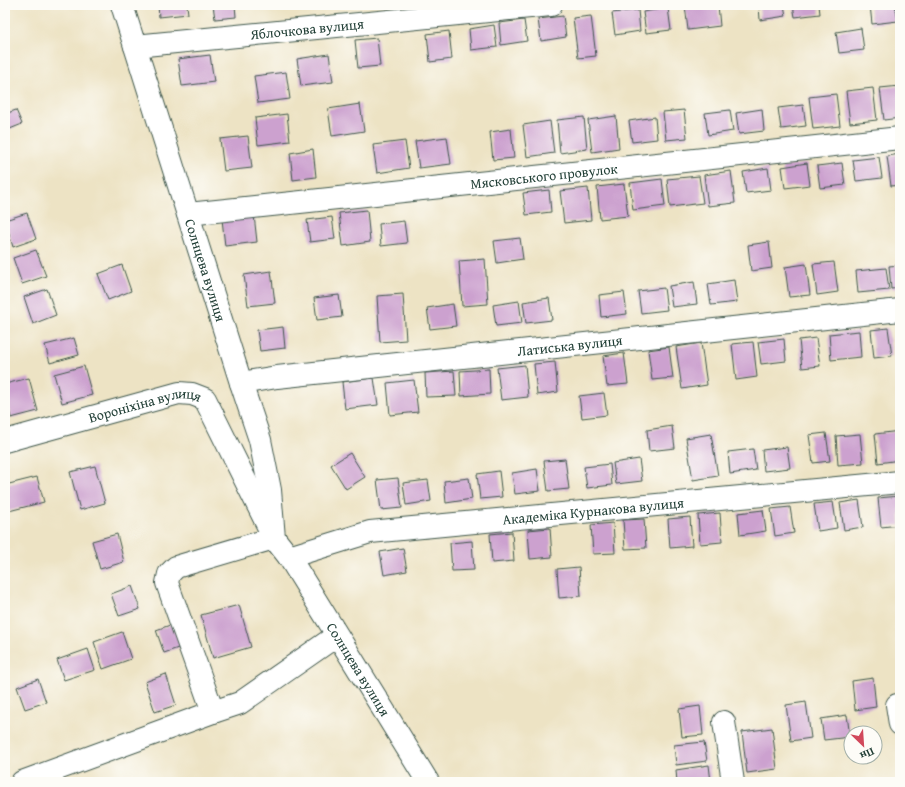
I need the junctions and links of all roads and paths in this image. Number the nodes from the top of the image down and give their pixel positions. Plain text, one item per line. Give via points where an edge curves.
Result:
1 (122, 5) edge
2 (551, 5) edge
3 (135, 46) junction
4 (900, 138) edge
5 (188, 214) junction
6 (900, 310) edge
7 (241, 383) junction
8 (5, 441) edge
9 (900, 482) edge
10 (274, 538) junction
11 (289, 557) junction
12 (336, 636) junction
13 (213, 712) junction
14 (724, 722) dead end
15 (22, 782) edge
16 (428, 782) edge
17 (733, 782) edge

1 - 3 street, Солнцева вулиця
2 - 3 street, Яблочкова вулиця
3 - 5 street, Солнцева вулиця
4 - 5 street, Мясковського провулок
5 - 7 street, Солнцева вулиця
6 - 7 street, Латиська вулиця
7 - 10 street, Солнцева вулиця via 260,440 270,490
8 - 10 street, Вороніхіна вулиця via 179,393 192,394 204,399
9 - 11 street, Академіка Курнакова вулиця via 370,532
10 - 11 street, Вороніхіна вулиця
10 - 13 street via 176,567 168,574 167,583
11 - 12 street, Солнцева вулиця
12 - 13 street via 240,703
12 - 16 street, Солнцева вулиця
13 - 15 street
14 - 17 street

